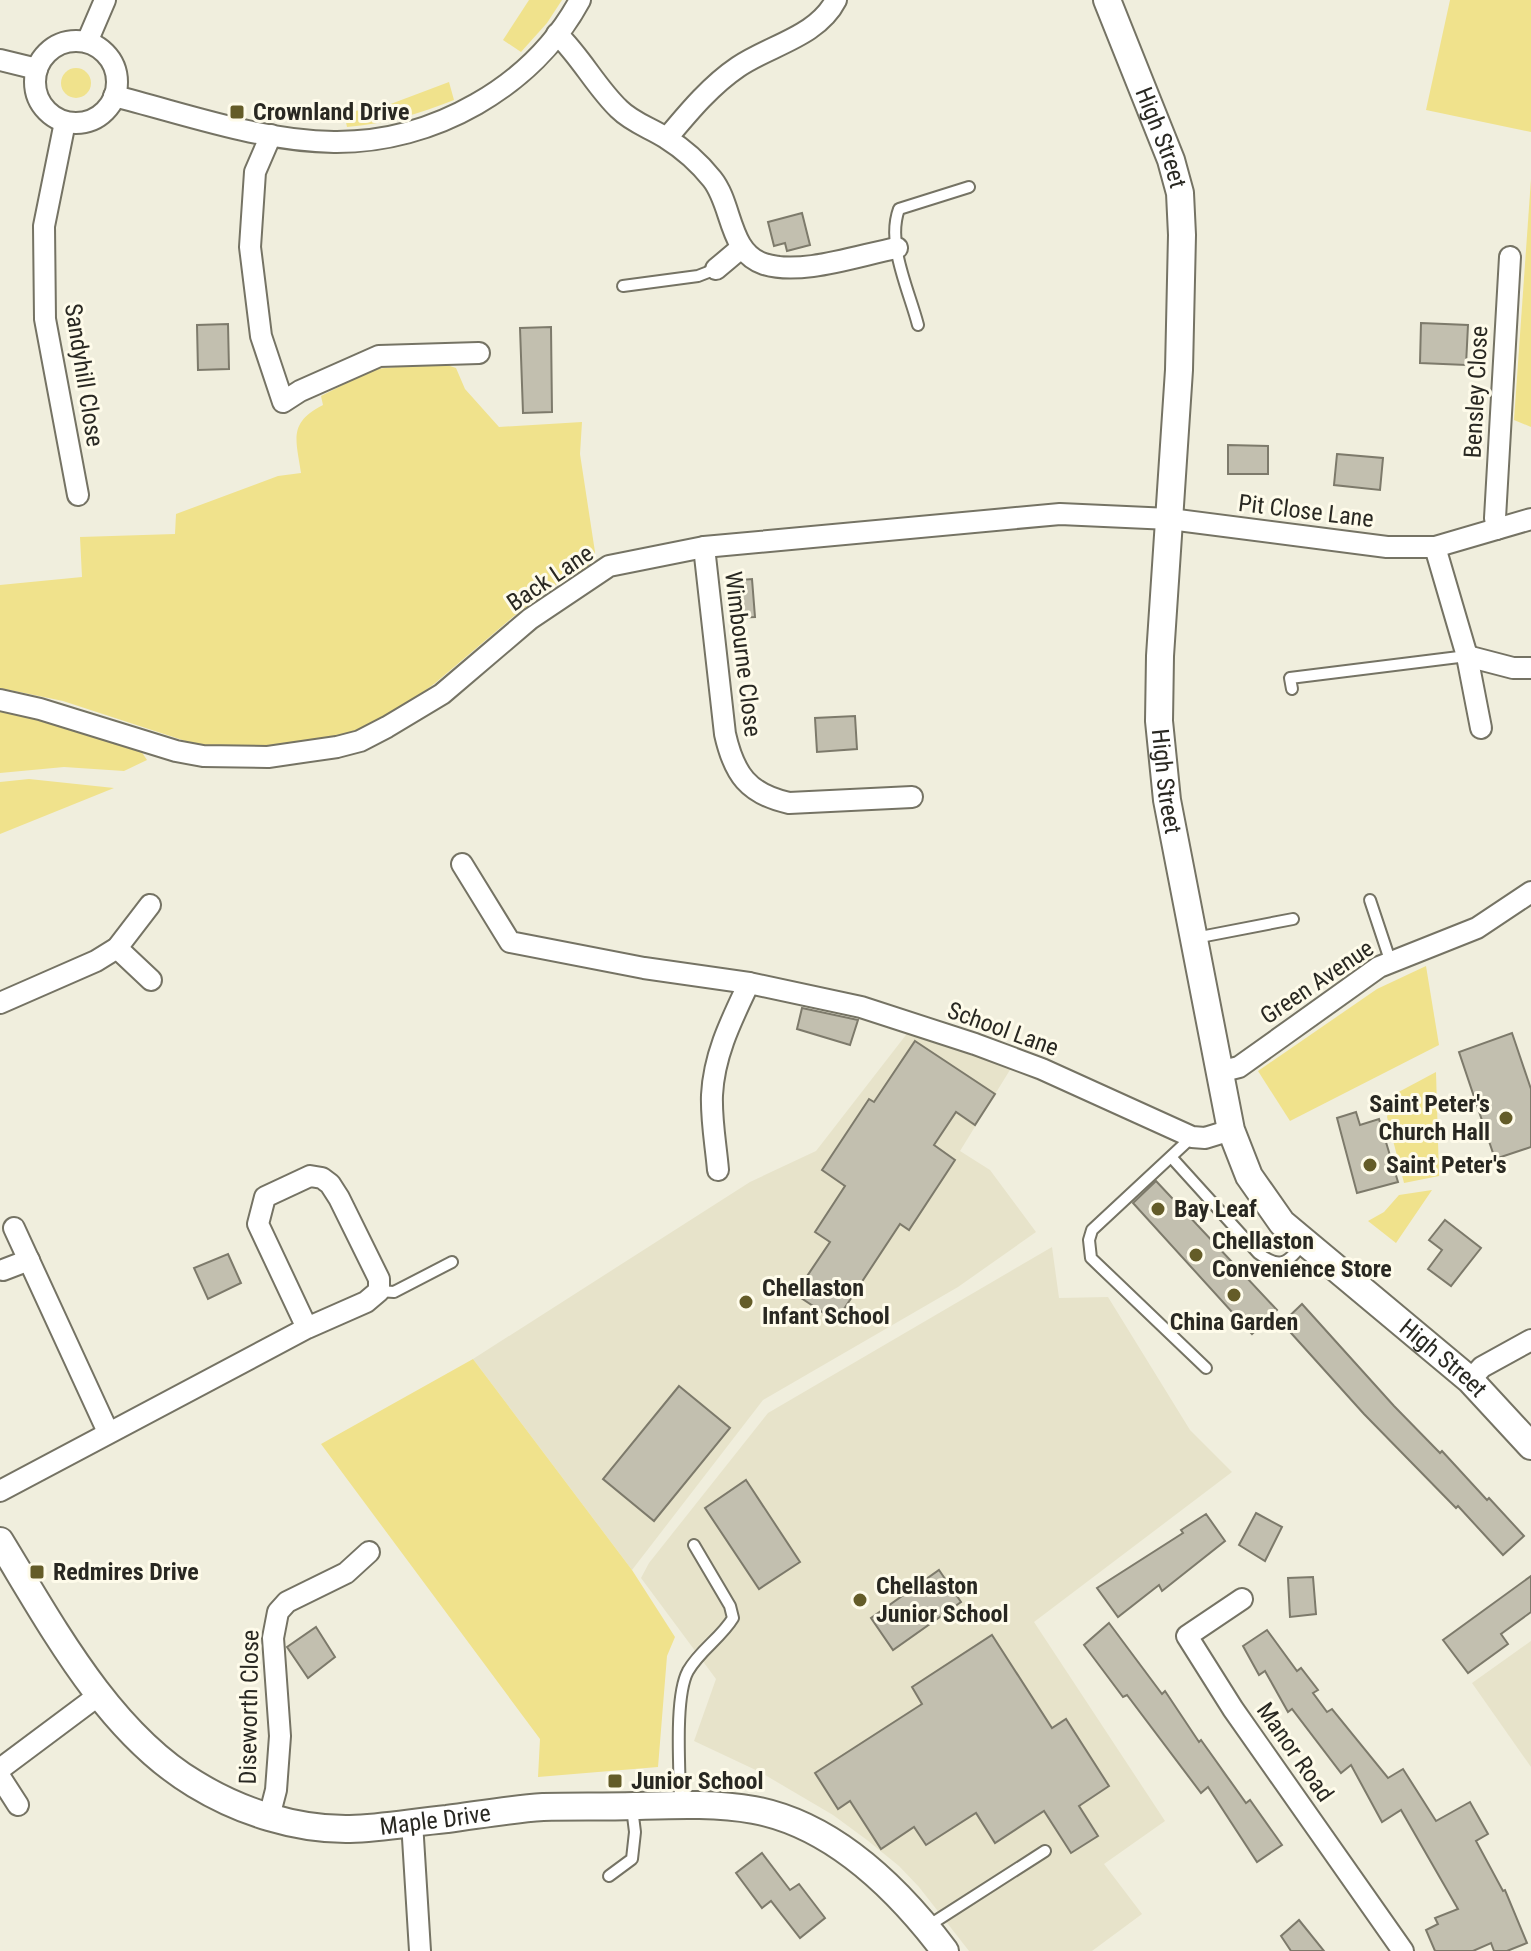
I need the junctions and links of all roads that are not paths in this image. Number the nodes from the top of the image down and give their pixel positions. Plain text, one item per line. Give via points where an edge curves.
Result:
1 (105, 0) edge
2 (580, 0) edge
3 (836, 0) edge
4 (1107, 0) edge
5 (557, 34) junction
6 (87, 42) junction
7 (0, 60) edge
8 (37, 69) junction
9 (114, 96) junction
10 (65, 122) junction
11 (271, 135) junction
12 (667, 138) junction
13 (969, 187) dead end
14 (741, 248) junction
15 (897, 248) junction
16 (1510, 257) dead end
17 (716, 269) joint
18 (623, 286) dead end
19 (918, 325) dead end
20 (479, 353) dead end
21 (78, 495) dead end
22 (1170, 519) junction
23 (1531, 519) edge
24 (1497, 529) junction
25 (704, 547) junction
26 (1435, 547) junction
27 (1467, 656) junction
28 (1531, 668) edge
29 (1292, 689) dead end
30 (0, 700) edge
31 (1481, 728) dead end
32 (912, 797) dead end
33 (462, 864) dead end
34 (1531, 892) edge
35 (1370, 900) dead end
36 (150, 905) dead end
37 (1293, 919) dead end
38 (1195, 938) junction
39 (117, 948) junction
40 (1391, 963) junction
41 (151, 980) dead end
42 (749, 983) junction
43 (0, 1003) edge
44 (1219, 1072) junction
45 (1231, 1130) junction
46 (1192, 1137) junction
47 (1172, 1158) junction
48 (718, 1170) dead end
49 (14, 1228) dead end
50 (1304, 1243) junction
51 (29, 1260) junction
52 (452, 1262) dead end
53 (3, 1270) dead end
54 (379, 1291) junction
55 (307, 1328) junction
56 (1531, 1340) edge
57 (1206, 1368) dead end
58 (1470, 1380) junction
59 (108, 1432) junction
60 (1531, 1446) edge
61 (0, 1491) edge
62 (0, 1541) edge
63 (694, 1545) dead end
64 (369, 1552) dead end
65 (1242, 1599) dead end
66 (99, 1695) junction
67 (0, 1769) edge
68 (0, 1777) edge
69 (680, 1804) junction
70 (18, 1805) dead end
71 (632, 1806) junction
72 (269, 1817) junction
73 (412, 1822) junction
74 (1045, 1851) dead end
75 (609, 1876) dead end
76 (926, 1927) junction
77 (420, 1951) edge
78 (945, 1951) edge
79 (1403, 1951) edge

1 - 6 street
2 - 5 street
3 - 12 street via 816,24 725,77
4 - 22 street, High Street via 1180,193 1182,303
5 - 11 street via 533,62 488,97 418,129 350,141
5 - 12 street via 620,110
6 - 8 street via 64,41
6 - 9 street via 113,62
7 - 8 street
8 - 10 street via 39,101
9 - 10 street via 109,108 93,120
9 - 11 street
10 - 21 street, Sandyhill Close via 44,226 45,319
11 - 20 street via 255,172 250,247 261,336 283,402 379,356
12 - 14 street via 717,187
13 - 15 lane via 899,209 894,224
14 - 15 street via 767,265 790,268
14 - 17 street
15 - 19 lane
16 - 24 street, Bensley Close
17 - 18 lane
22 - 25 street, Back Lane via 1060,514
22 - 26 street, Pit Close Lane via 1387,547
22 - 38 street, High Street via 1160,746
23 - 24 street, Pit Close Lane
24 - 26 street, Pit Close Lane
25 - 30 street, Back Lane via 609,566 530,619 442,694 374,734 337,747 268,757 203,756
25 - 32 street, Wimbourne Close via 725,734 745,782 789,803
26 - 27 street
27 - 28 street
27 - 29 lane via 1290,678
27 - 31 street
33 - 42 street, School Lane via 510,942
34 - 40 street, Green Avenue via 1477,928
35 - 40 lane
36 - 39 street
37 - 38 lane
38 - 44 street, High Street
39 - 41 street
39 - 43 street
40 - 44 street, Green Avenue via 1239,1067
42 - 46 street, School Lane via 861,1007 975,1044
42 - 48 street via 725,1033 714,1078
44 - 45 street, High Street
45 - 46 street
45 - 50 street, High Street via 1249,1176 1282,1223
46 - 47 lane
47 - 50 lane via 1271,1263 1290,1259
47 - 57 lane via 1092,1230 1091,1258
49 - 51 street
50 - 58 street, High Street
51 - 53 street
51 - 59 street
52 - 54 lane via 394,1292
54 - 55 street
54 - 55 street via 379,1279 330,1184 310,1176 265,1197 258,1224
55 - 59 street
56 - 58 street via 1482,1367
58 - 60 street, High Street
59 - 61 street
62 - 66 street, Maple Drive
63 - 69 lane via 733,1618 702,1651 684,1681
64 - 72 street, Diseworth Close via 346,1573 287,1602 278,1612 273,1638 280,1736
65 - 79 street, Manor Road via 1187,1636
66 - 67 street
66 - 72 street, Maple Drive via 165,1763 209,1792
68 - 70 street
69 - 71 street, Maple Drive
69 - 76 street, Maple Drive via 754,1810 800,1825 872,1870
71 - 73 street, Maple Drive via 540,1807
71 - 75 lane via 632,1859
72 - 73 street, Maple Drive via 348,1829
73 - 77 street
74 - 76 lane
76 - 78 street, Maple Drive

